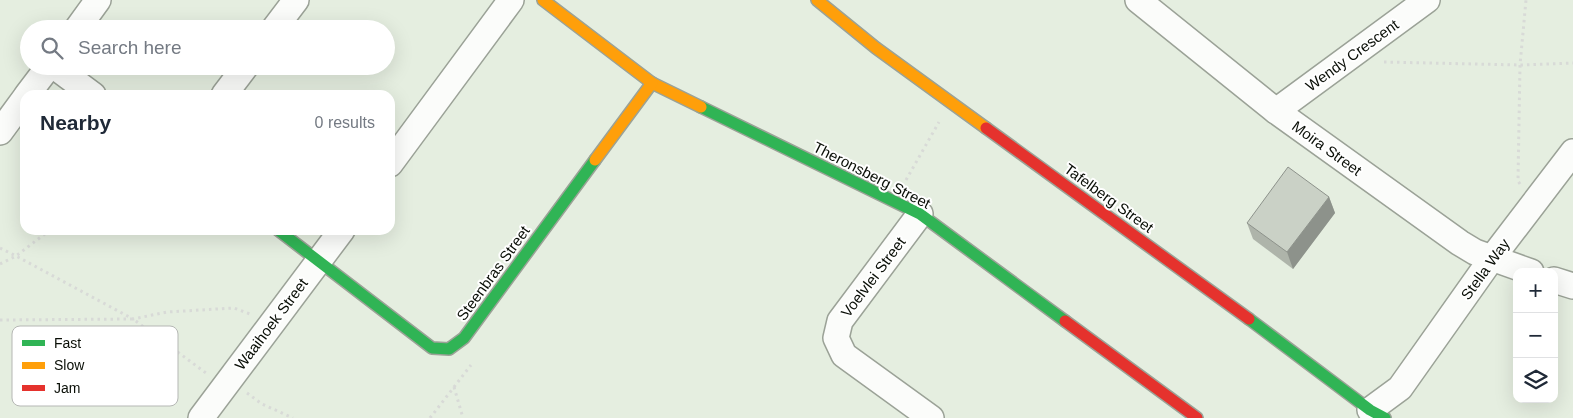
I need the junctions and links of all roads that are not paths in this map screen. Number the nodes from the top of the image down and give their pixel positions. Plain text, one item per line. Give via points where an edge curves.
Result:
1 (98, 0) edge
2 (296, 0) edge
3 (511, 0) edge
4 (543, 0) edge
5 (817, 0) edge
6 (1427, 0) edge
7 (1147, 2) edge
8 (84, 20) edge
9 (281, 20) edge
10 (42, 75) edge
11 (66, 75) edge
12 (239, 75) edge
13 (652, 83) junction
14 (31, 90) edge
15 (86, 90) edge
16 (228, 90) edge
17 (20, 105) edge
18 (1276, 111) junction
19 (0, 132) edge
20 (1573, 152) edge
21 (395, 157) edge
22 (920, 214) junction
23 (285, 235) edge
24 (338, 235) edge
25 (1492, 258) junction
26 (319, 260) junction
27 (1520, 268) edge
28 (1558, 281) edge
29 (1573, 286) edge
30 (1400, 388) junction
31 (1373, 415) edge
32 (201, 418) edge
33 (931, 418) edge
34 (1197, 418) edge
35 (1394, 418) edge

1 - 8 street
2 - 9 street
3 - 21 street
4 - 13 street, Theronsberg Street
5 - 31 street, Tafelberg Street via 876,48 1218,296
6 - 18 street, Wendy Crescent
7 - 18 street, Moira Street
10 - 14 street
11 - 15 street
12 - 16 street
13 - 22 street, Theronsberg Street
13 - 26 street, Steenbras Street via 464,338 449,348 432,348
17 - 19 street
18 - 25 street, Moira Street via 1460,243
20 - 25 street, Stella Way
22 - 33 street, Voelvlei Street via 840,321 836,338 844,355
22 - 34 street, Theronsberg Street
23 - 26 street
24 - 26 street, Waaihoek Street
25 - 27 street, Moira Street
25 - 30 street, Stella Way
26 - 32 street, Waaihoek Street
28 - 29 street
30 - 31 street, Stella Way
30 - 35 street, Stella Way

